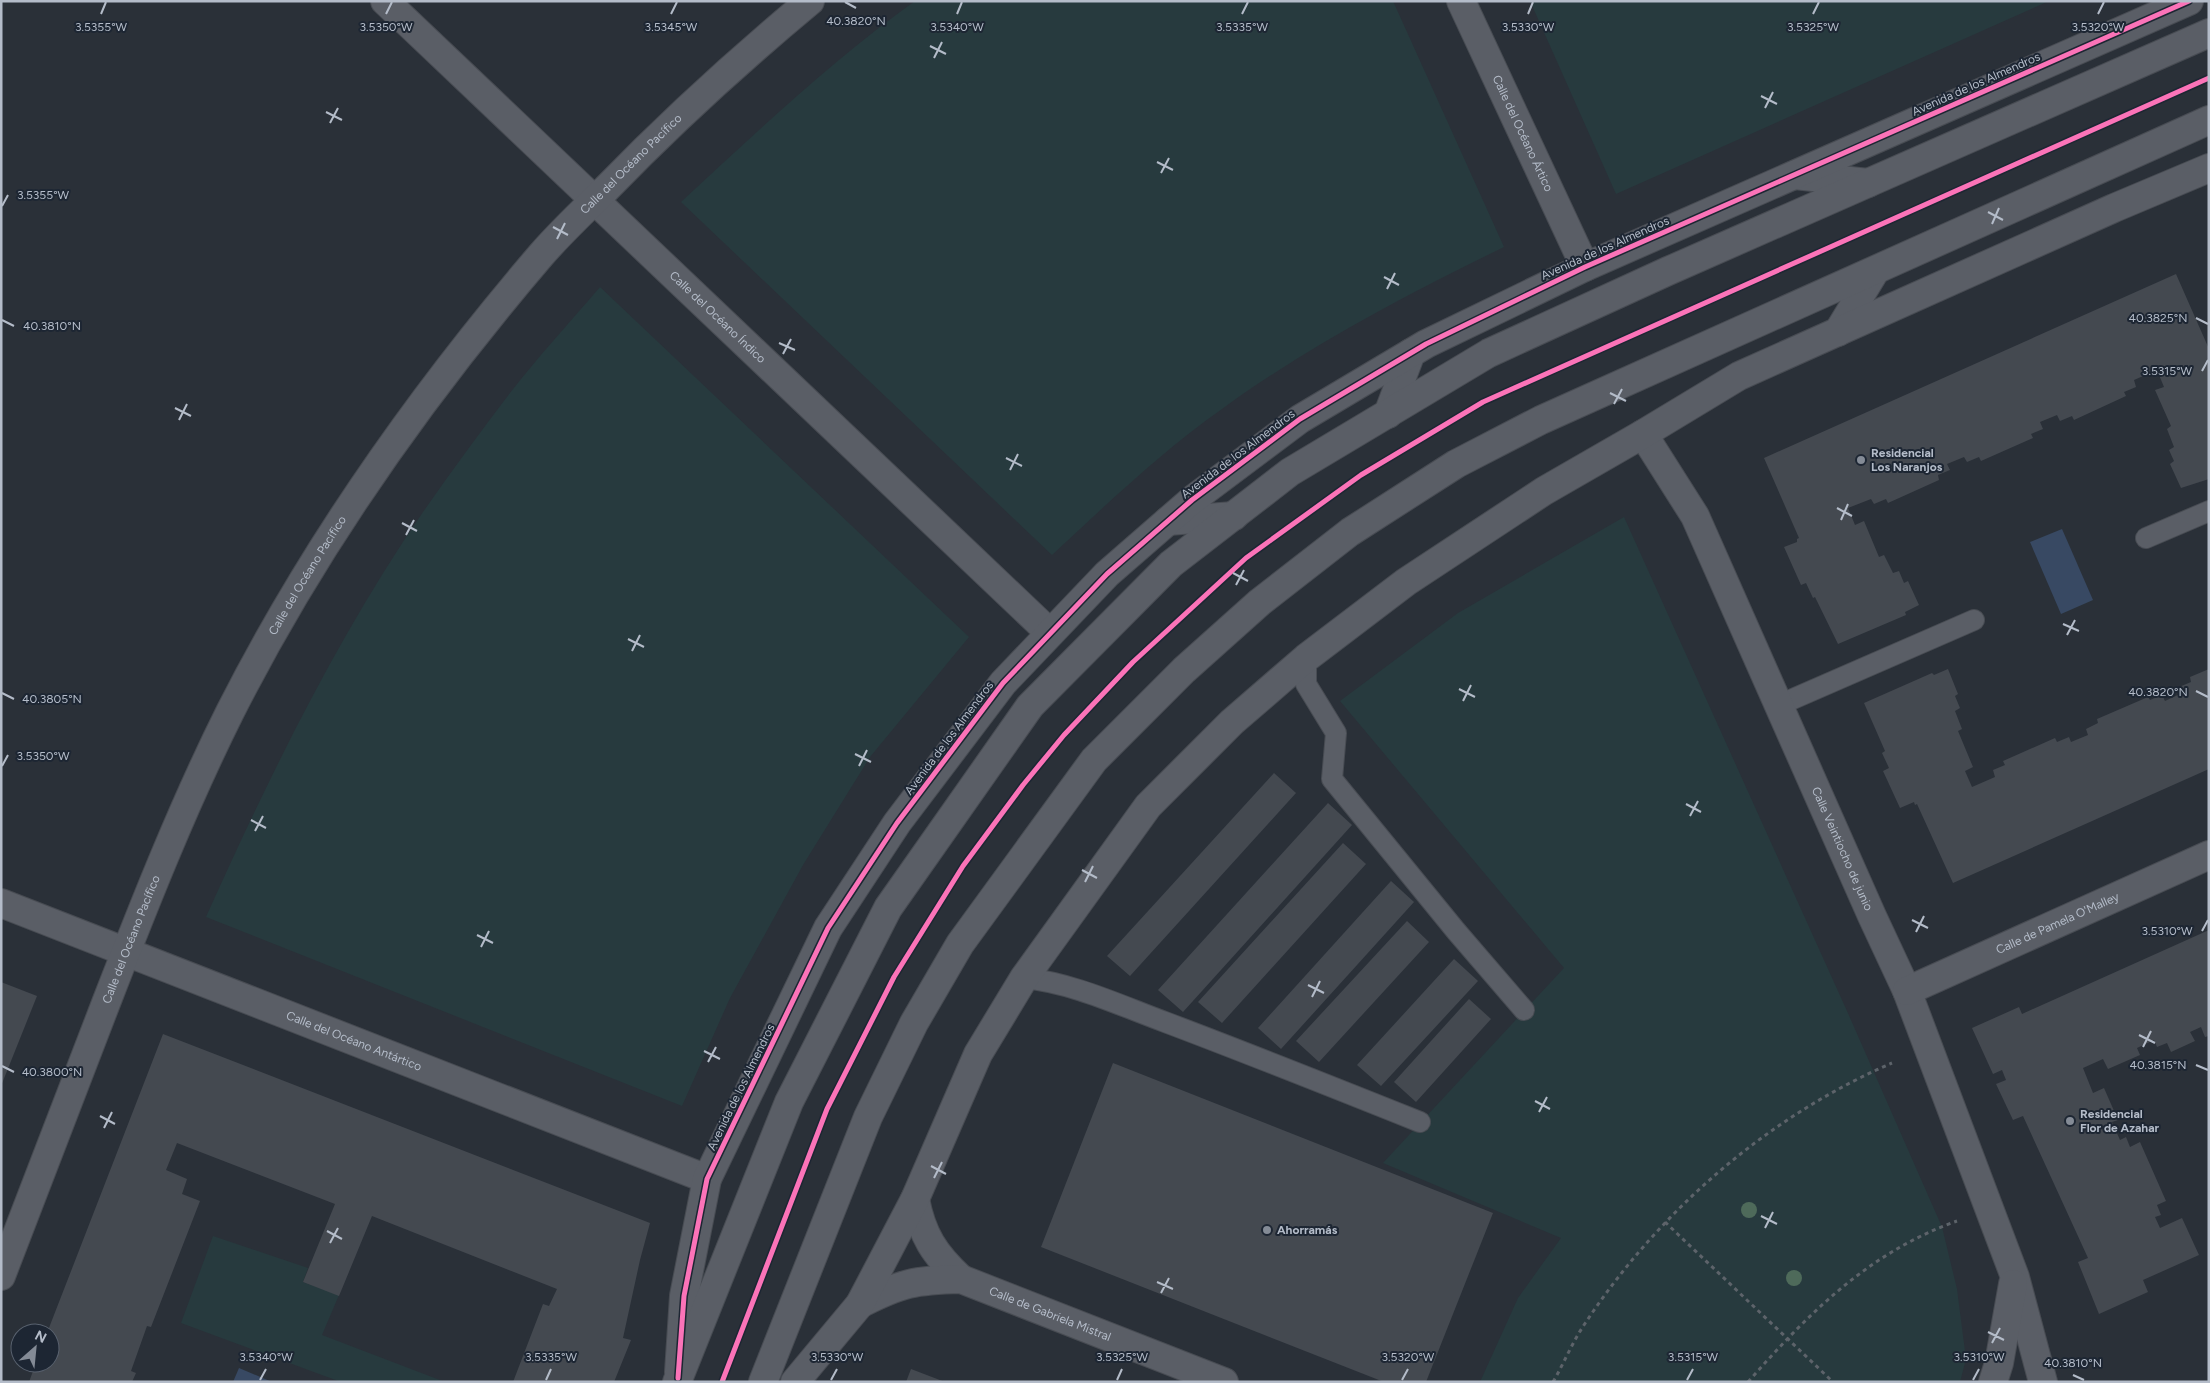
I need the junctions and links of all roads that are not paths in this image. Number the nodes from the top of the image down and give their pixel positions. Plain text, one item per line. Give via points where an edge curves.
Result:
1 (385, 1) edge
2 (810, 1) edge
3 (1461, 1) edge
4 (2181, 2) edge
5 (2209, 33) edge
6 (2209, 120) edge
7 (2209, 168) edge
8 (1794, 175) junction
9 (1868, 183) junction
10 (595, 200) junction
11 (1585, 267) junction
12 (1875, 271) junction
13 (1838, 332) junction
14 (1411, 353) junction
15 (1388, 414) junction
16 (1643, 434) junction
17 (2209, 511) edge
18 (1234, 516) junction
19 (1168, 521) junction
20 (2146, 538) dead end
21 (1974, 620) dead end
22 (1050, 633) junction
23 (1306, 658) junction
24 (1779, 705) junction
25 (2209, 854) edge
26 (1, 903) edge
27 (126, 952) junction
28 (1024, 978) junction
29 (1907, 991) junction
30 (1524, 1010) dead end
31 (1420, 1122) dead end
32 (707, 1179) junction
33 (915, 1199) junction
34 (1, 1276) edge
35 (2015, 1277) junction
36 (961, 1279) junction
37 (860, 1304) junction
38 (678, 1380) edge
39 (762, 1382) edge
40 (795, 1382) edge
41 (1224, 1382) edge
42 (1992, 1382) edge
43 (2043, 1382) edge

1 - 10 street, Calle del Océano Índico
2 - 10 street, Calle del Océano Pacífico via 645,149
3 - 11 street, Calle del Océano Ártico
4 - 8 street, Avenida de los Almendros
5 - 9 street, Avenida de los Almendros
6 - 12 street
7 - 13 street
8 - 9 street, Avenida de los Almendros
8 - 11 street, Avenida de los Almendros
9 - 15 street, Avenida de los Almendros via 1489,353
10 - 22 street, Calle del Océano Índico
10 - 27 street, Calle del Océano Pacífico via 544,252 457,358 391,446 340,523 230,711 156,876
11 - 14 street, Avenida de los Almendros
12 - 13 street
12 - 39 street via 1541,420 1456,464 1350,532 1260,602 1184,670 1094,760 960,944 914,1023 868,1117
13 - 16 street via 1739,376
14 - 15 street
14 - 19 street, Avenida de los Almendros via 1300,419
15 - 18 street, Avenida de los Almendros via 1290,472
16 - 23 street via 1544,491 1406,582
16 - 24 street, Calle Veintiocho de junio via 1695,516
17 - 20 lane
18 - 19 street, Avenida de los Almendros
18 - 38 street, Avenida de los Almendros via 1171,564 1030,706 888,908 790,1102
19 - 22 street, Avenida de los Almendros via 1107,574
21 - 24 lane
22 - 32 street, Avenida de los Almendros via 1003,684 897,823 828,928
23 - 28 street via 1232,722 1148,806
23 - 30 lane via 1306,684 1336,733 1332,779
24 - 29 street, Calle Veintiocho de junio
25 - 29 street, Calle de Pamela O'Malley
26 - 27 street, Calle del Océano Antártico
27 - 32 street, Calle del Océano Antártico
27 - 34 street, Calle del Océano Pacífico
28 - 31 lane via 1052,981 1082,991
28 - 33 street via 978,1054
29 - 35 street, Calle Veintiocho de junio
32 - 38 street, Avenida de los Almendros via 684,1296
33 - 36 street, Calle de Gabriela Mistral via 919,1222 939,1258
33 - 37 street
35 - 42 street via 1999,1363
35 - 43 street, Calle Veintiocho de junio
36 - 37 street, Calle de Gabriela Mistral via 902,1284
36 - 41 street, Calle de Gabriela Mistral
37 - 40 street

